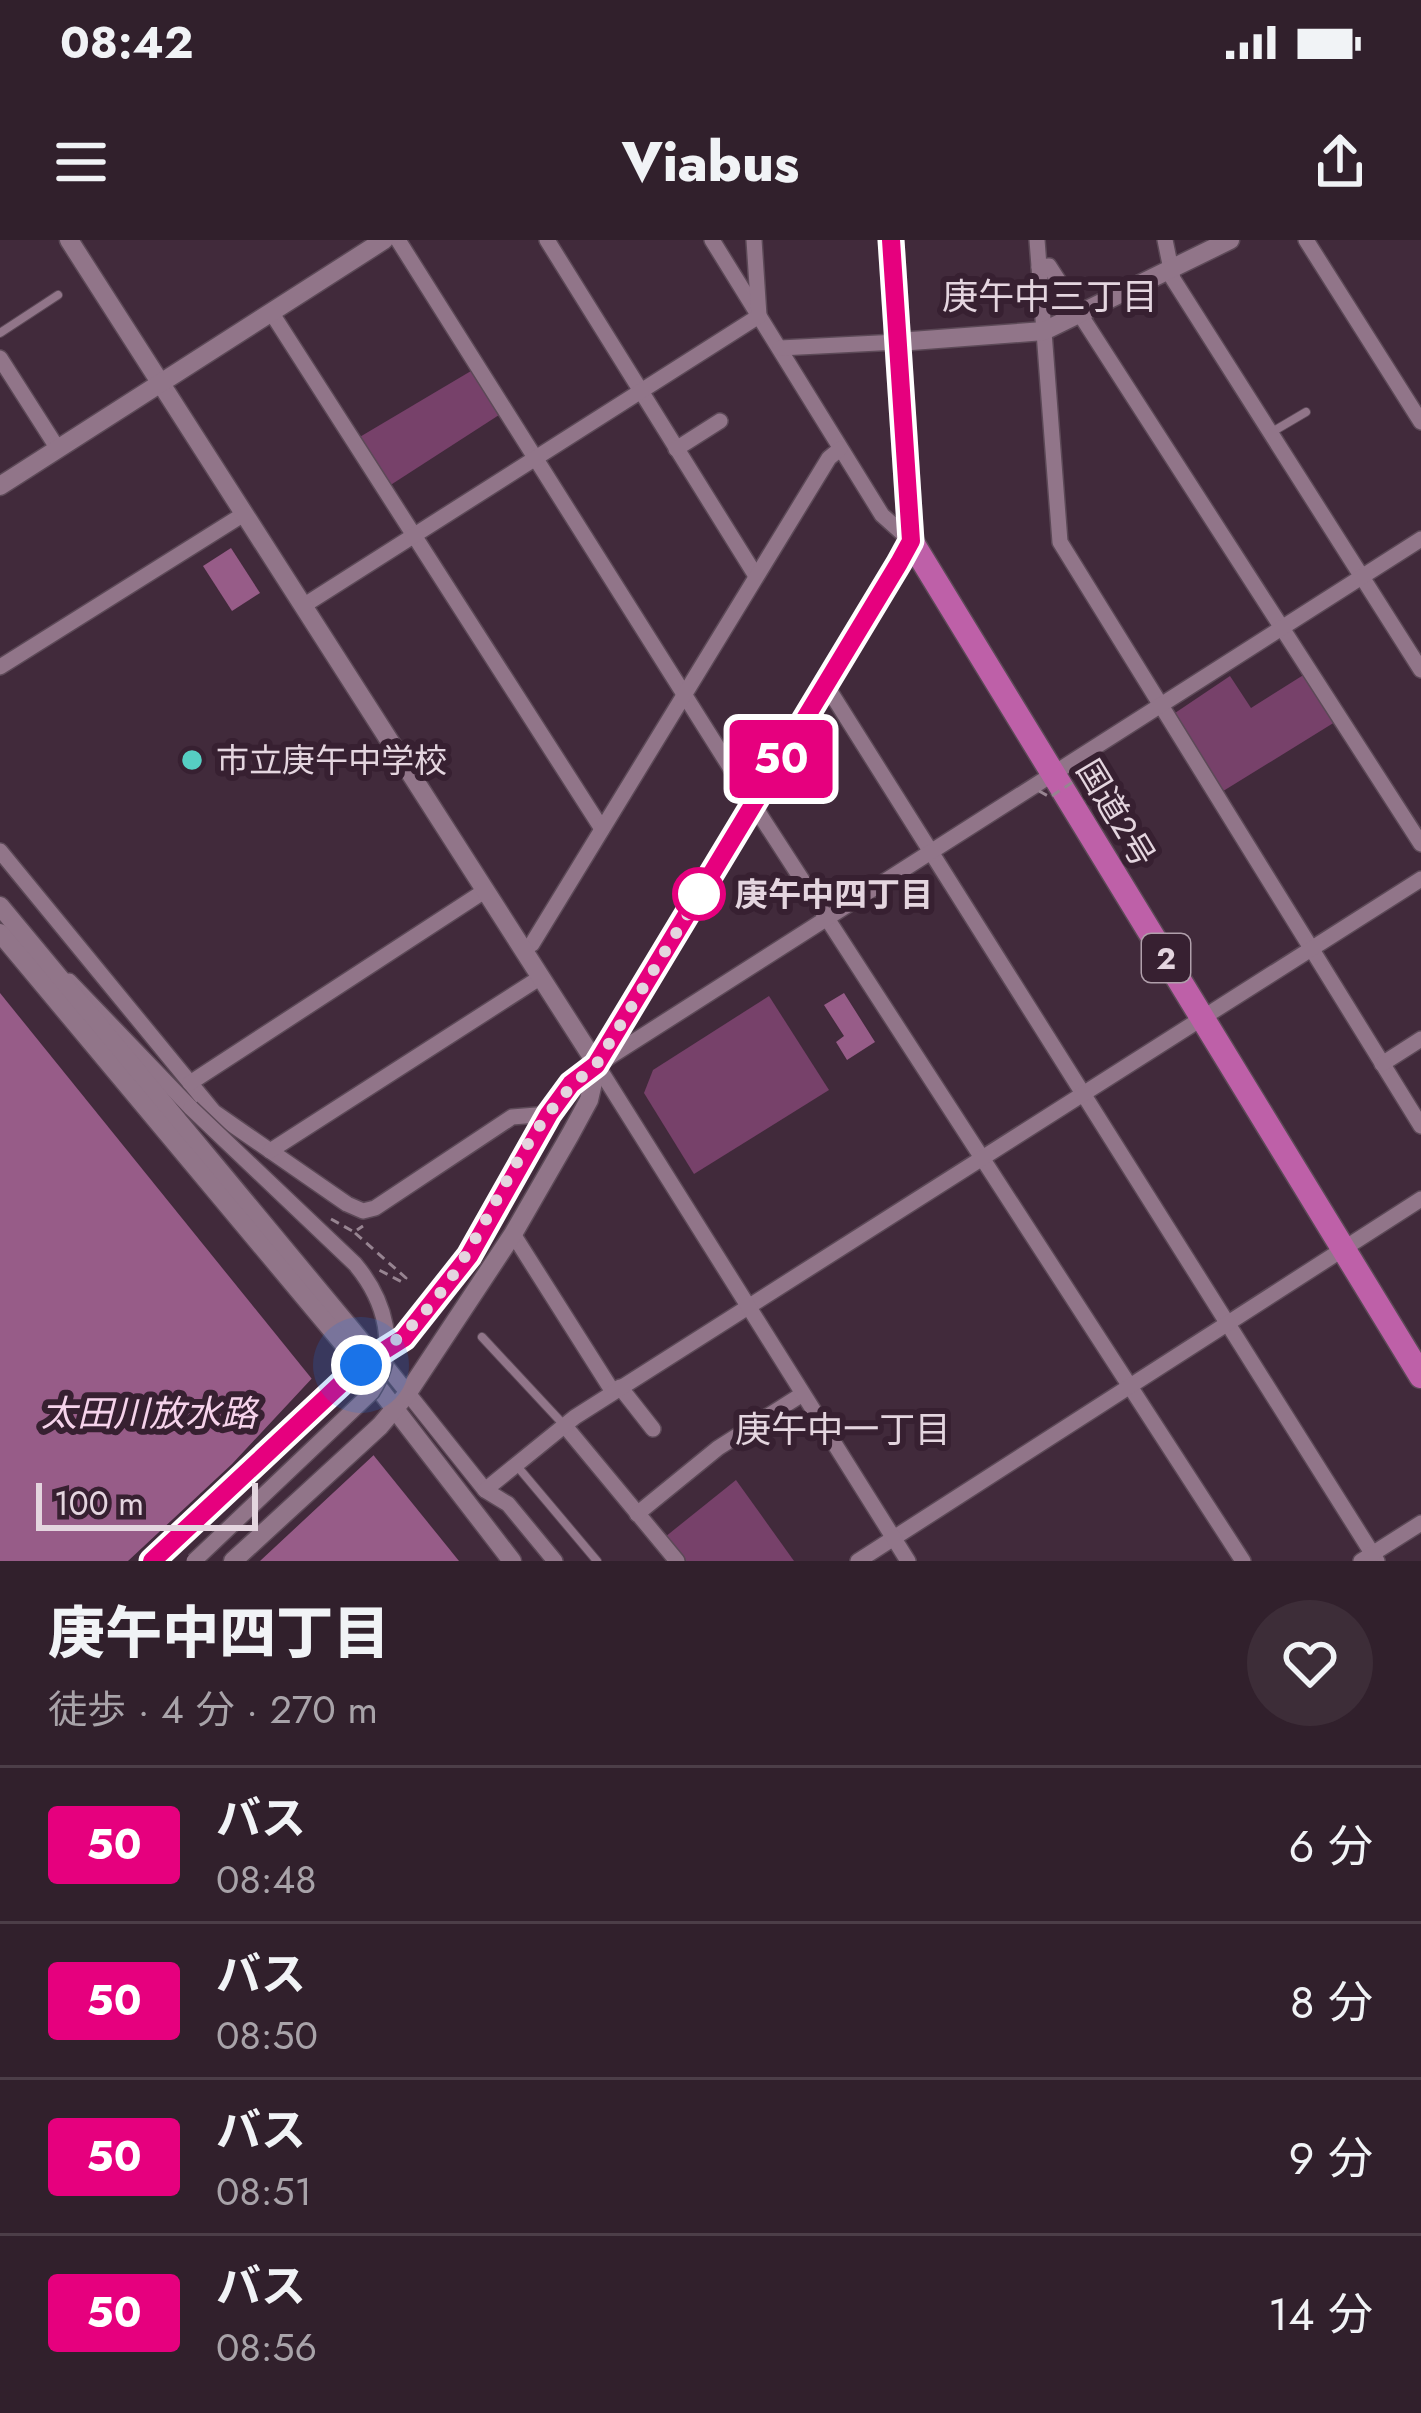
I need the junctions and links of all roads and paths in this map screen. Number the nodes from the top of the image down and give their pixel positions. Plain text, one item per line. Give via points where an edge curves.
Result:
1 (70, 240) edge
2 (385, 240) edge
3 (398, 240) edge
4 (547, 240) edge
5 (712, 240) edge
6 (754, 240) edge
7 (891, 240) edge
8 (1037, 240) edge
9 (1165, 240) edge
10 (1230, 240) edge
11 (1306, 240) edge
12 (1040, 267) junction
13 (1169, 270) junction
14 (58, 295) dead end
15 (271, 312) junction
16 (1080, 314) junction
17 (759, 316) junction
18 (1044, 331) junction
19 (0, 333) edge
20 (898, 342) junction
21 (779, 348) junction
22 (0, 358) edge
23 (161, 382) junction
24 (640, 391) junction
25 (1306, 412) dead end
26 (720, 422) dead end
27 (1421, 422) edge
28 (1270, 433) junction
29 (841, 448) junction
30 (58, 449) junction
31 (676, 449) junction
32 (536, 458) junction
33 (0, 486) edge
34 (244, 514) junction
35 (414, 535) junction
36 (1421, 539) edge
37 (911, 541) junction
38 (756, 576) junction
39 (1362, 576) junction
40 (303, 606) junction
41 (1281, 626) junction
42 (3, 659) edge
43 (1421, 670) edge
44 (826, 685) junction
45 (685, 696) junction
46 (1160, 704) junction
47 (1055, 777) junction
48 (754, 804) junction
49 (602, 829) junction
50 (1421, 844) edge
51 (930, 849) junction
52 (0, 850) edge
53 (1421, 880) edge
54 (486, 890) junction
55 (0, 906) edge
56 (826, 917) junction
57 (0, 933) edge
58 (1311, 949) junction
59 (523, 950) junction
60 (44, 960) junction
61 (541, 977) junction
62 (1204, 1021) junction
63 (1421, 1039) edge
64 (1382, 1064) junction
65 (596, 1065) junction
66 (190, 1083) junction
67 (1086, 1095) junction
68 (549, 1114) junction
69 (1421, 1126) edge
70 (270, 1151) junction
71 (985, 1160) junction
72 (1421, 1198) edge
73 (513, 1234) junction
74 (1344, 1248) junction
75 (746, 1310) junction
76 (1229, 1322) junction
77 (482, 1337) dead end
78 (369, 1360) junction
79 (1421, 1376) edge
80 (1130, 1386) junction
81 (616, 1389) junction
82 (801, 1395) junction
83 (401, 1401) junction
84 (565, 1426) junction
85 (653, 1429) dead end
86 (517, 1465) junction
87 (485, 1490) junction
88 (638, 1514) junction
89 (1421, 1523) edge
90 (893, 1538) junction
91 (1370, 1559) edge
92 (152, 1561) edge
93 (194, 1561) edge
94 (233, 1561) edge
95 (512, 1561) edge
96 (555, 1561) edge
97 (597, 1561) edge
98 (677, 1561) edge
99 (858, 1561) edge
100 (908, 1561) edge
101 (1243, 1561) edge

1 - 23 street
2 - 15 street
3 - 32 street
4 - 24 street
5 - 17 street
6 - 17 street
7 - 20 highway, 国道2号 / 2
8 - 12 street
9 - 13 street
10 - 13 street
11 - 27 street
12 - 16 street via 1048,266
12 - 18 street
13 - 16 street
13 - 28 street
14 - 19 lane
15 - 23 street
15 - 35 street
16 - 18 street
16 - 41 street
17 - 21 street
17 - 24 street
18 - 20 street
18 - 46 street via 1058,537
20 - 21 street
20 - 37 highway, 国道2号 / 2
21 - 29 street
22 - 30 street
23 - 30 street
23 - 34 street
24 - 31 street
24 - 32 street
25 - 28 lane
26 - 31 street
28 - 39 street
29 - 37 street via 882,515
29 - 38 street
30 - 33 street
31 - 38 street
32 - 35 street
32 - 45 street
34 - 40 street
34 - 42 street
35 - 40 street
35 - 49 street
36 - 39 street
37 - 44 street
37 - 47 highway, 国道2号 / 2
38 - 45 street
39 - 41 street
39 - 43 street
40 - 54 street
41 - 46 street
41 - 50 street
44 - 48 street
44 - 51 street
45 - 48 street
45 - 49 street
46 - 47 street
46 - 58 street
47 - 51 street
47 - 62 highway, 国道2号 / 2
48 - 56 street
48 - 65 street
49 - 59 street
51 - 56 street
51 - 67 street
52 - 66 street
53 - 58 street
54 - 59 street
54 - 66 street
55 - 60 street
56 - 65 street
56 - 71 street
57 - 78 street
58 - 62 street
58 - 64 street
59 - 61 street
60 - 78 street
60 - 93 street, bridge via 355,1264 387,1330 384,1366 371,1392
61 - 65 street
61 - 70 street
62 - 67 street
62 - 74 highway, 国道2号 / 2
63 - 64 street
64 - 69 street
65 - 68 street
65 - 73 street via 589,1100
65 - 75 street
66 - 70 street via 214,1112
67 - 71 street
67 - 76 street
68 - 70 street via 512,1117 363,1211
68 - 78 street via 469,1256 404,1338
71 - 75 street
71 - 80 street
72 - 74 street
73 - 81 street
73 - 83 street
74 - 76 street
74 - 79 highway, 国道2号 / 2
75 - 81 street
75 - 82 street
76 - 80 street
76 - 91 street
77 - 84 lane
78 - 83 street
78 - 92 street
80 - 90 street
80 - 101 street
81 - 84 street
81 - 85 street
82 - 88 street via 718,1448
82 - 90 street
83 - 87 street
83 - 94 street
83 - 95 street
84 - 86 street
84 - 88 street
86 - 87 street
86 - 97 lane
87 - 96 street via 508,1504
88 - 98 street
89 - 91 street
90 - 99 street
90 - 100 street

